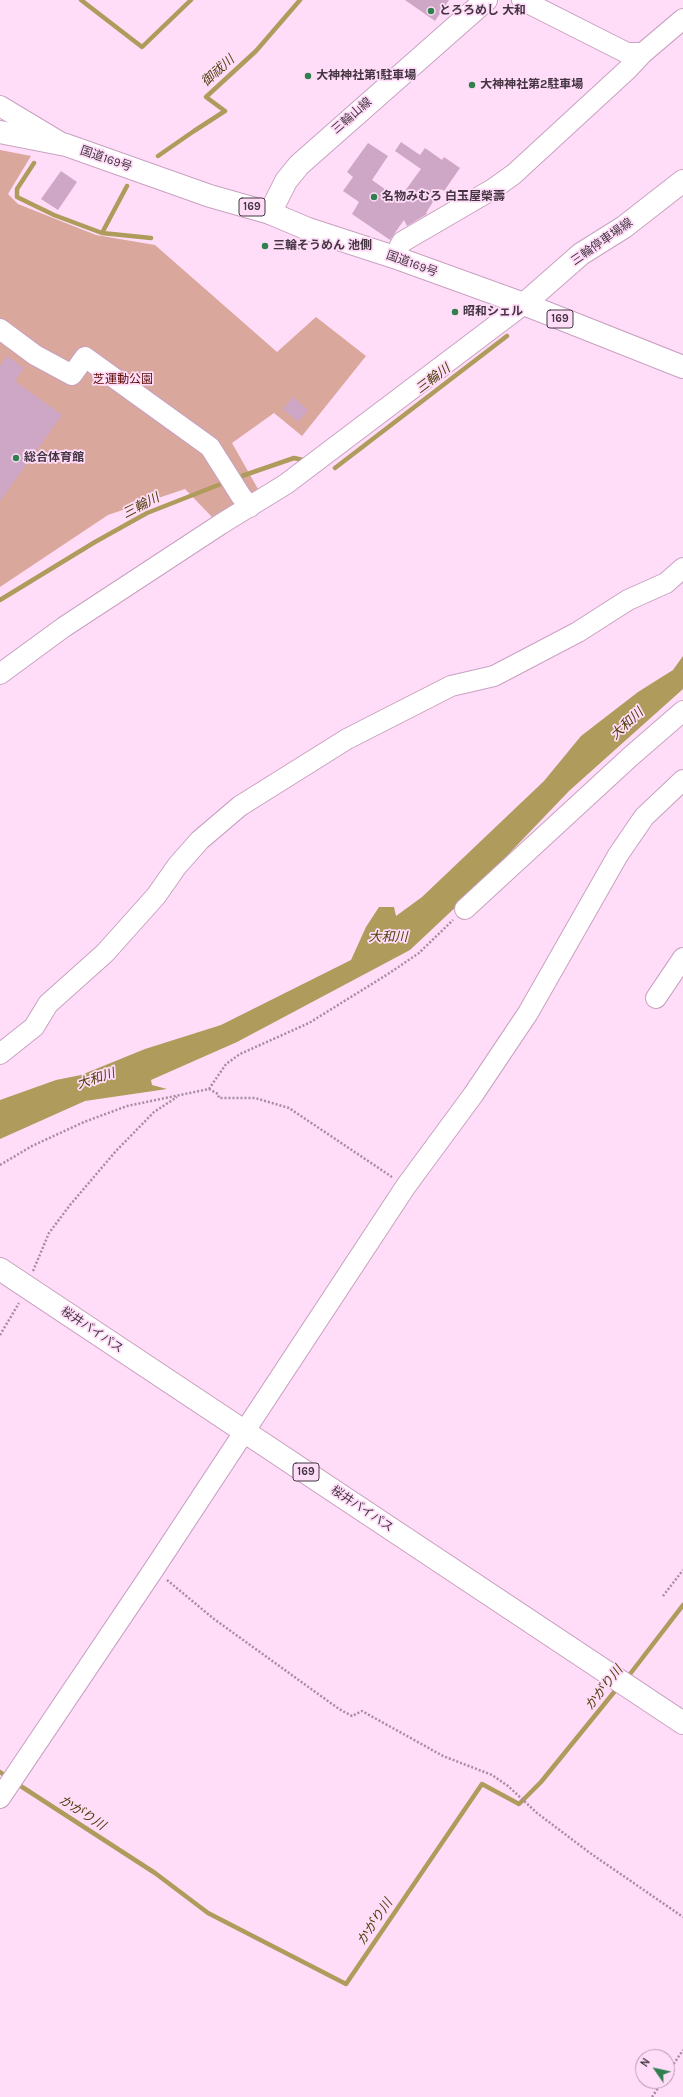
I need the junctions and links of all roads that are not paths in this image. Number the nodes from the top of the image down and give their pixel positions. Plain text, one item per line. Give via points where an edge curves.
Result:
1 (486, 0) edge
2 (522, 0) edge
3 (683, 19) edge
4 (643, 53) junction
5 (0, 106) edge
6 (0, 132) edge
7 (65, 145) junction
8 (683, 182) edge
9 (270, 213) junction
10 (394, 257) junction
11 (524, 304) junction
12 (0, 329) edge
13 (683, 367) edge
14 (245, 501) junction
15 (683, 568) edge
16 (0, 674) edge
17 (683, 711) edge
18 (683, 780) edge
19 (465, 909) road end
20 (683, 958) edge
21 (656, 998) dead end
22 (0, 1054) edge
23 (0, 1269) edge
24 (244, 1430) junction
25 (683, 1723) edge
26 (1, 1792) edge

1 - 9 main road, 三輪山線 via 298,165
2 - 4 street via 627,53
3 - 4 street
4 - 10 street via 514,174 402,242
5 - 7 street
6 - 7 main road, 国道169号 / 169
7 - 9 main road, 国道169号 / 169 via 210,196
8 - 11 main road, 三輪停車場線 via 624,227 581,254
9 - 10 main road, 国道169号 / 169 via 308,229
10 - 11 main road, 国道169号 / 169
11 - 13 main road, 国道169号 / 169
11 - 14 street via 286,484
12 - 14 street via 35,355 72,375 85,357 210,447
14 - 16 street
15 - 22 street via 666,583 628,600 578,632 494,676 451,686 346,739 240,806 200,840 177,866 156,896 104,953 48,1004 34,1028
17 - 19 street
18 - 24 street via 644,817 622,849 528,1013 406,1186
20 - 21 street
23 - 24 main road, 桜井バイパス / 169
24 - 25 main road, 桜井バイパス / 169
24 - 26 street via 154,1569

